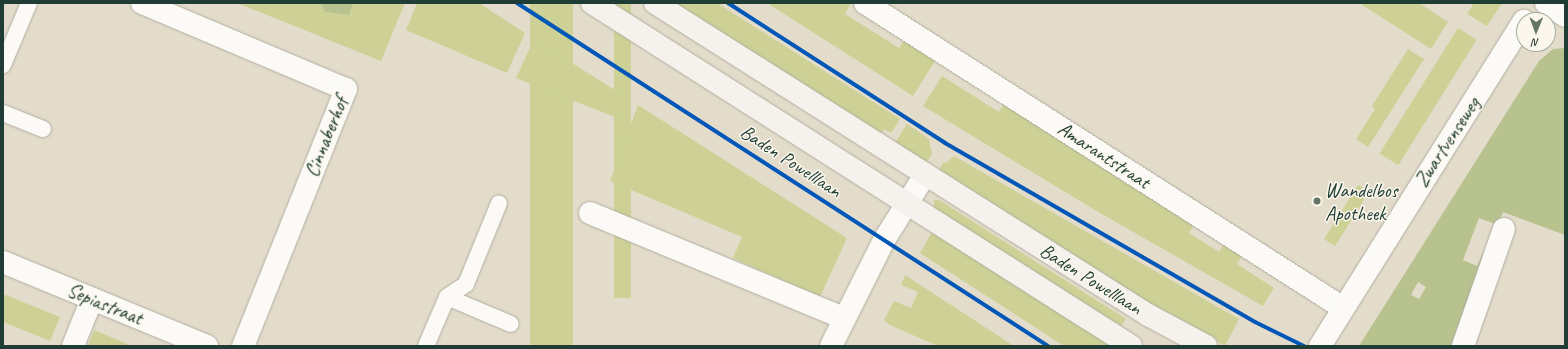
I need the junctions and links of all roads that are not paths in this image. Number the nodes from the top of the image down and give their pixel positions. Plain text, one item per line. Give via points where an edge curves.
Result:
1 (30, 3) edge
2 (142, 3) edge
3 (592, 3) edge
4 (655, 3) edge
5 (865, 3) edge
6 (1536, 3) edge
7 (1546, 3) edge
8 (1530, 12) edge
9 (1565, 16) edge
10 (1516, 33) edge
11 (3, 65) edge
12 (3, 113) edge
13 (43, 129) dead end
14 (925, 175) junction
15 (499, 203) dead end
16 (906, 205) junction
17 (590, 213) dead end
18 (1504, 229) dead end
19 (3, 262) edge
20 (446, 297) junction
21 (92, 299) junction
22 (1342, 308) junction
23 (843, 318) junction
24 (511, 324) dead end
25 (74, 346) edge
26 (207, 346) edge
27 (243, 346) edge
28 (426, 346) edge
29 (831, 346) edge
30 (1131, 346) edge
31 (1206, 346) edge
32 (1320, 346) edge
33 (1463, 346) edge

1 - 11 lane
2 - 27 street, Cinnaberhof via 346,89
3 - 16 street, Baden Powelllaan
4 - 14 street, Baden Powelllaan
5 - 22 street, Amarantstraat
6 - 8 street, Zwartvenseweg
7 - 9 street
10 - 22 street, Zwartvenseweg
12 - 13 lane
14 - 16 street
14 - 31 street, Baden Powelllaan via 1148,314
15 - 20 lane via 466,284
16 - 23 street via 884,240
16 - 30 street, Baden Powelllaan
17 - 23 street
18 - 33 street
19 - 21 street, Sepiastraat
20 - 24 lane
20 - 28 lane
21 - 25 street
21 - 26 street, Sepiastraat
22 - 32 street, Zwartvenseweg
23 - 29 street

